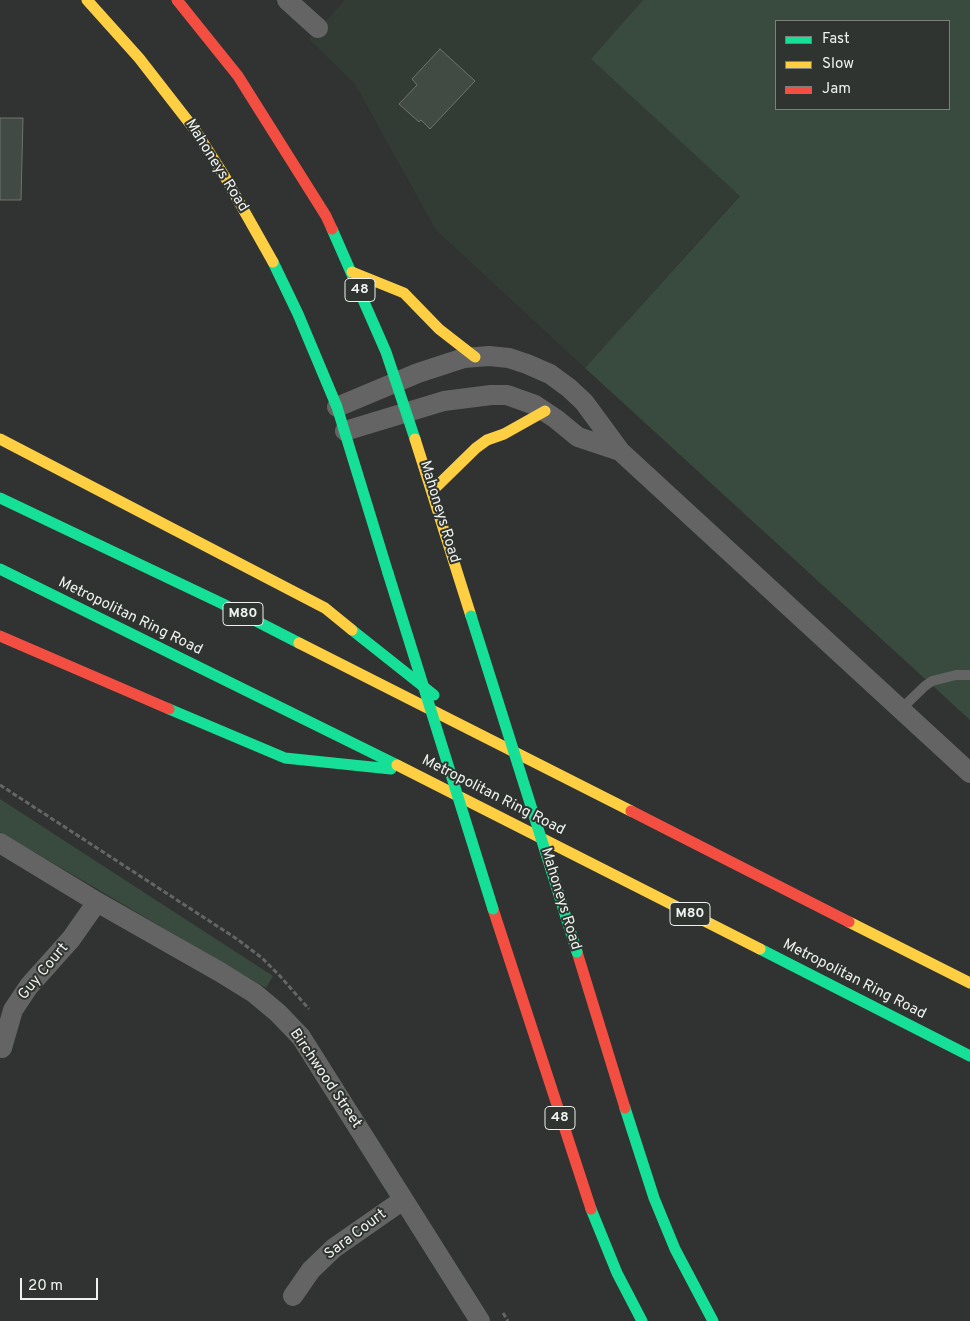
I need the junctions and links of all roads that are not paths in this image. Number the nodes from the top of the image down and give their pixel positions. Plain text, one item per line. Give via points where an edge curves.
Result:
1 (87, 0) edge
2 (177, 0) edge
3 (287, 0) edge
4 (318, 28) dead end
5 (352, 272) junction
6 (476, 357) junction
7 (396, 382) junction
8 (337, 407) junction
9 (407, 412) junction
10 (545, 412) junction
11 (345, 431) junction
12 (0, 439) edge
13 (620, 451) junction
14 (432, 491) junction
15 (0, 498) edge
16 (0, 569) edge
17 (0, 636) edge
18 (970, 675) edge
19 (901, 710) junction
20 (484, 735) junction
21 (410, 771) junction
22 (970, 773) edge
23 (0, 843) edge
24 (97, 902) junction
25 (970, 983) edge
26 (2, 1048) dead end
27 (970, 1056) edge
28 (403, 1200) junction
29 (293, 1296) dead end
30 (480, 1321) edge
31 (642, 1321) edge
32 (713, 1321) edge

1 - 8 main road, Mahoneys Road / 48 via 171,97 225,177 275,266
2 - 5 main road, Mahoneys Road / 48 via 238,76 268,122 326,216
3 - 4 street
5 - 6 main road via 404,293 439,329
5 - 7 main road, Mahoneys Road / 48
6 - 7 street via 450,362
6 - 13 street via 509,358 550,374 584,402
7 - 8 street
7 - 9 main road, Mahoneys Road / 48
8 - 11 main road, Mahoneys Road / 48
9 - 10 street via 457,398 492,394 521,399
9 - 11 street
9 - 14 main road, Mahoneys Road / 48
10 - 13 street via 578,437
10 - 14 main road via 476,448
11 - 31 main road, Mahoneys Road / 48, bridge via 492,909 591,1210
12 - 20 main road via 325,608
13 - 19 street
14 - 32 main road, Mahoneys Road / 48, bridge via 634,1139 675,1249
15 - 20 main road, M80 via 224,604
16 - 21 main road, Metropolitan Ring Road / M80
17 - 21 main road via 285,758
18 - 19 lane via 932,681
19 - 22 street
20 - 25 main road, M80
21 - 27 main road, Metropolitan Ring Road / M80
23 - 24 street, Birchwood Street
24 - 26 street, Guy Court via 13,1010
24 - 28 street, Birchwood Street via 227,976 278,1013 301,1037
28 - 29 street, Sara Court via 334,1248
28 - 30 street, Birchwood Street

